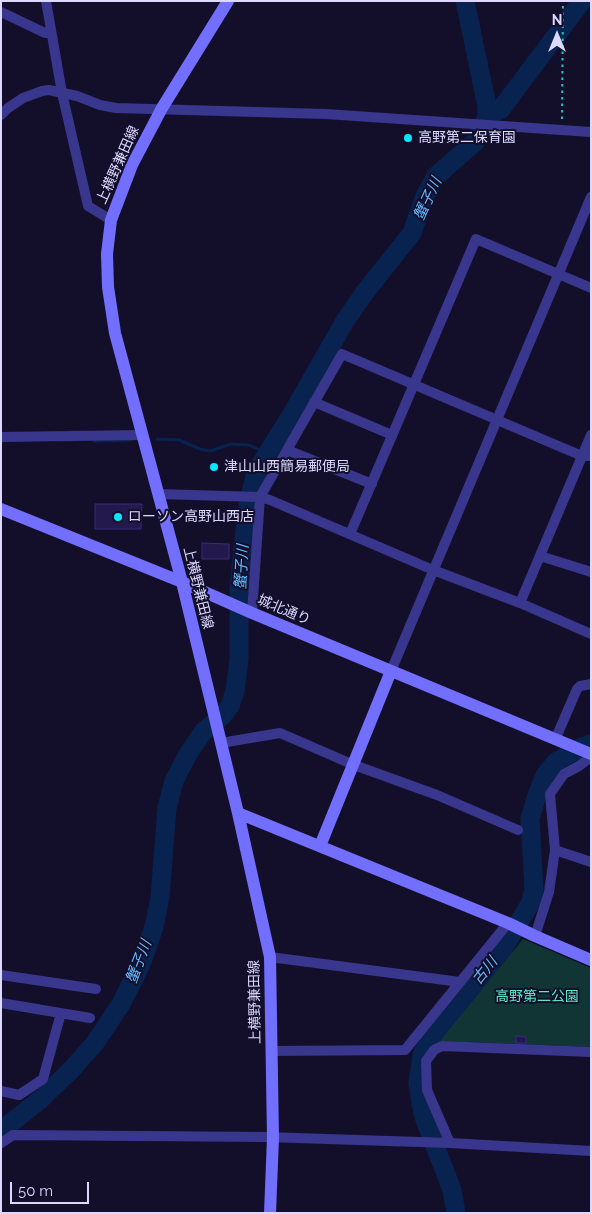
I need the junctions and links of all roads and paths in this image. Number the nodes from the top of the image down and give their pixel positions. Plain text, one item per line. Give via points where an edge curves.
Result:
1 (46, 1) edge
2 (228, 1) edge
3 (563, 1) edge
4 (1, 12) edge
5 (52, 33) junction
6 (62, 93) junction
7 (162, 108) junction
8 (1, 114) edge
9 (561, 129) junction
10 (591, 132) edge
11 (591, 196) edge
12 (110, 220) junction
13 (558, 274) junction
14 (591, 288) edge
15 (414, 384) junction
16 (314, 402) junction
17 (497, 419) junction
18 (142, 435) junction
19 (392, 435) junction
20 (591, 435) edge
21 (1, 437) edge
22 (287, 450) junction
23 (586, 456) edge
24 (372, 484) junction
25 (158, 494) junction
26 (260, 498) junction
27 (1, 509) edge
28 (350, 534) junction
29 (540, 556) junction
30 (433, 570) junction
31 (591, 572) edge
32 (182, 582) junction
33 (520, 603) junction
34 (250, 612) junction
35 (591, 634) edge
36 (391, 671) junction
37 (591, 684) edge
38 (219, 736) junction
39 (558, 741) junction
40 (591, 756) edge
41 (354, 765) junction
42 (238, 813) junction
43 (518, 830) dead end
44 (320, 846) junction
45 (555, 850) junction
46 (591, 862) edge
47 (508, 923) junction
48 (535, 936) junction
49 (270, 957) junction
50 (591, 960) edge
51 (1, 975) edge
52 (460, 982) junction
53 (96, 988) dead end
54 (1, 1003) edge
55 (61, 1013) junction
56 (90, 1018) dead end
57 (271, 1051) junction
58 (591, 1052) edge
59 (1, 1091) edge
60 (273, 1138) junction
61 (1, 1143) edge
62 (450, 1143) junction
63 (591, 1151) edge
64 (270, 1213) edge

1 - 5 street
2 - 7 main road, 上横野兼田線
3 - 9 path
4 - 5 street via 45,33
5 - 6 street
6 - 7 street via 116,108
6 - 8 street via 42,91 23,98
6 - 12 street via 88,206
7 - 9 street via 326,114
7 - 12 main road, 上横野兼田線 via 132,165
9 - 10 street
11 - 13 street
12 - 18 main road, 上横野兼田線 via 107,254 113,324
13 - 14 street
13 - 15 street via 476,239
13 - 17 street
15 - 16 street via 342,354
15 - 17 street
15 - 19 street
16 - 19 street
16 - 22 street
17 - 23 street
17 - 30 street
18 - 21 street
18 - 25 main road, 上横野兼田線
19 - 24 street
20 - 23 street
22 - 24 street
22 - 26 street
23 - 29 street
24 - 28 street
25 - 26 street
25 - 32 main road, 上横野兼田線
26 - 28 street
26 - 34 street
27 - 32 main road, 城北通り
28 - 30 street
29 - 31 street
29 - 33 street
30 - 33 street
30 - 36 street
32 - 34 main road, 城北通り
32 - 38 main road, 上横野兼田線
33 - 35 street
34 - 36 main road, 城北通り
36 - 39 main road, 城北通り
36 - 41 main road
37 - 39 street via 577,689
38 - 41 street via 280,733
38 - 42 main road, 上横野兼田線
39 - 40 main road, 城北通り
40 - 45 street via 564,774 550,794
41 - 43 street via 437,795
41 - 44 main road
42 - 44 main road
42 - 49 main road, 上横野兼田線
44 - 47 main road
45 - 46 street
45 - 48 street via 549,892
47 - 48 main road
47 - 52 street
48 - 50 main road
49 - 52 street
49 - 57 main road, 上横野兼田線
51 - 53 street
52 - 57 street via 405,1050
54 - 55 street
55 - 56 street
55 - 59 street via 43,1079 19,1095
57 - 60 main road, 上横野兼田線
58 - 62 street via 442,1046 434,1050 426,1061 427,1090
60 - 61 street via 13,1134
60 - 62 street
60 - 64 main road, 上横野兼田線
62 - 63 street

